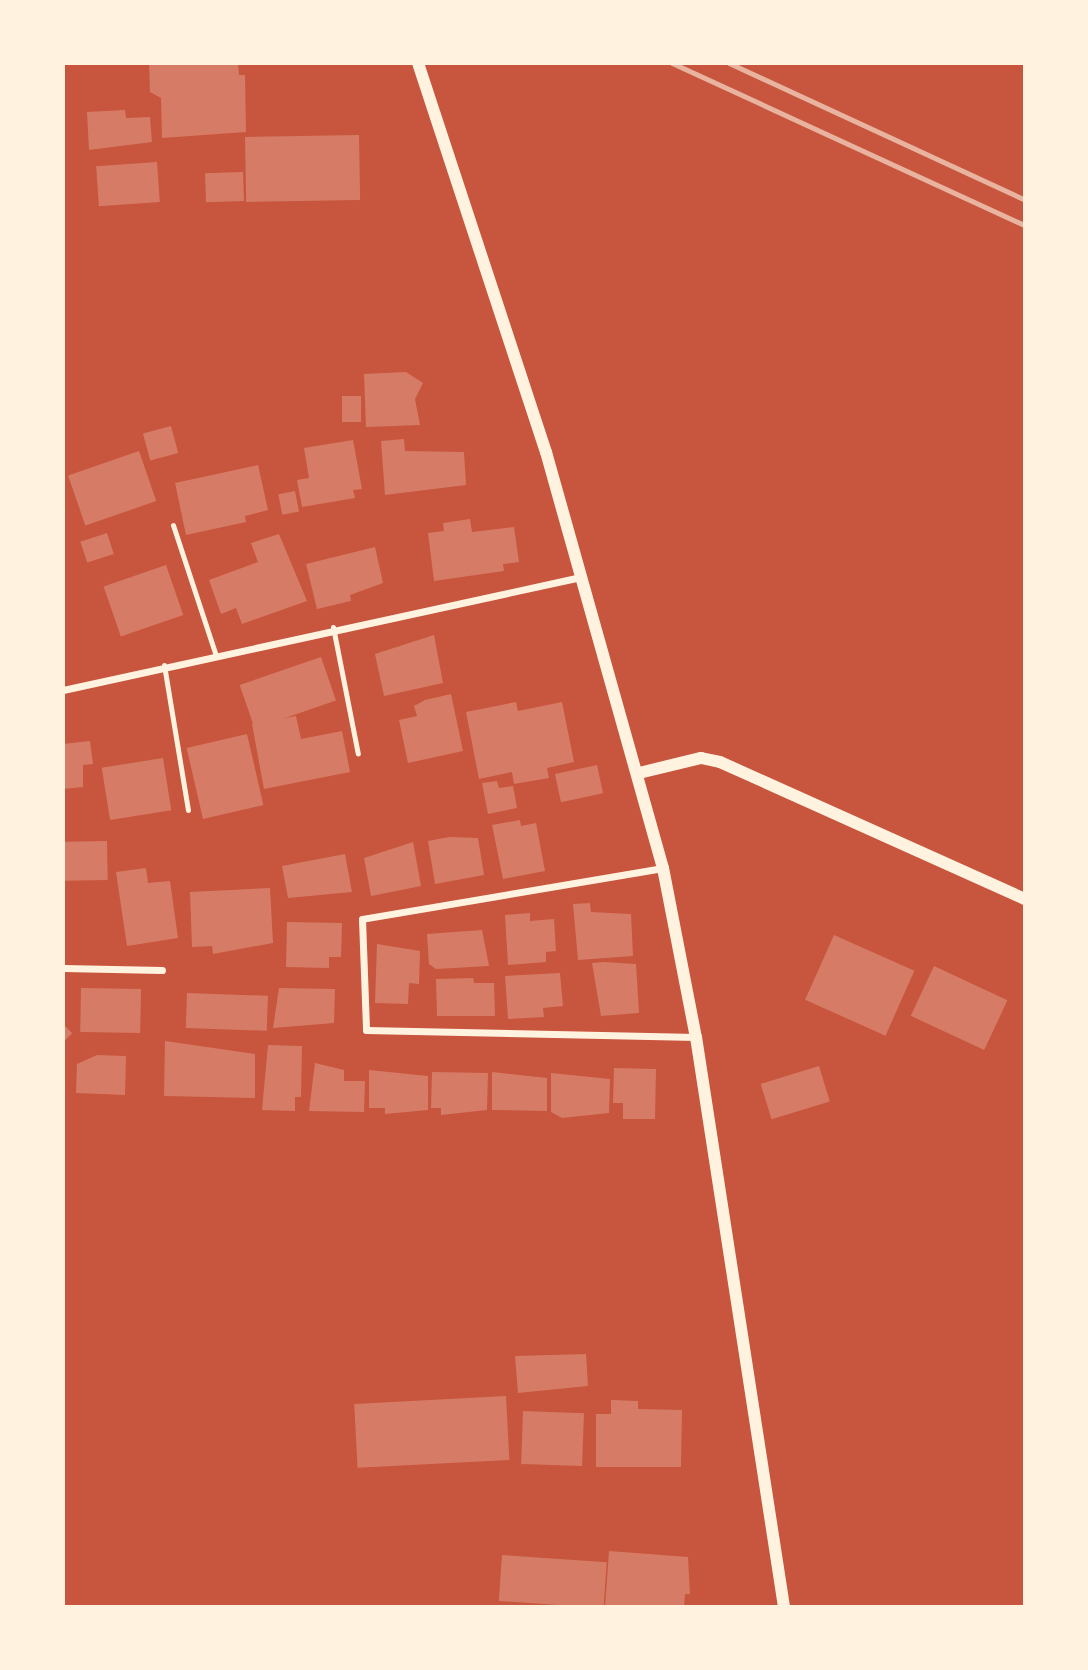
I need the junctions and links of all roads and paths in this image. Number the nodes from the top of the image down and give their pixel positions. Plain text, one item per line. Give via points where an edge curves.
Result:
1 (418, 63) edge
2 (173, 526) dead end
3 (581, 577) junction
4 (333, 628) junction
5 (215, 653) junction
6 (164, 665) junction
7 (63, 690) edge
8 (358, 754) dead end
9 (639, 773) junction
10 (188, 810) dead end
11 (663, 869) junction
12 (1025, 899) edge
13 (63, 968) edge
14 (162, 970) dead end
15 (696, 1037) junction
16 (784, 1607) edge

1 - 3 street via 477,228
2 - 5 lane
3 - 4 street
3 - 9 street
4 - 5 street
4 - 8 lane
5 - 6 street
6 - 7 street
6 - 10 lane
9 - 11 street
9 - 12 street via 701,758 720,762
11 - 15 street
11 - 15 street via 362,919 366,1030
13 - 14 street
15 - 16 street

